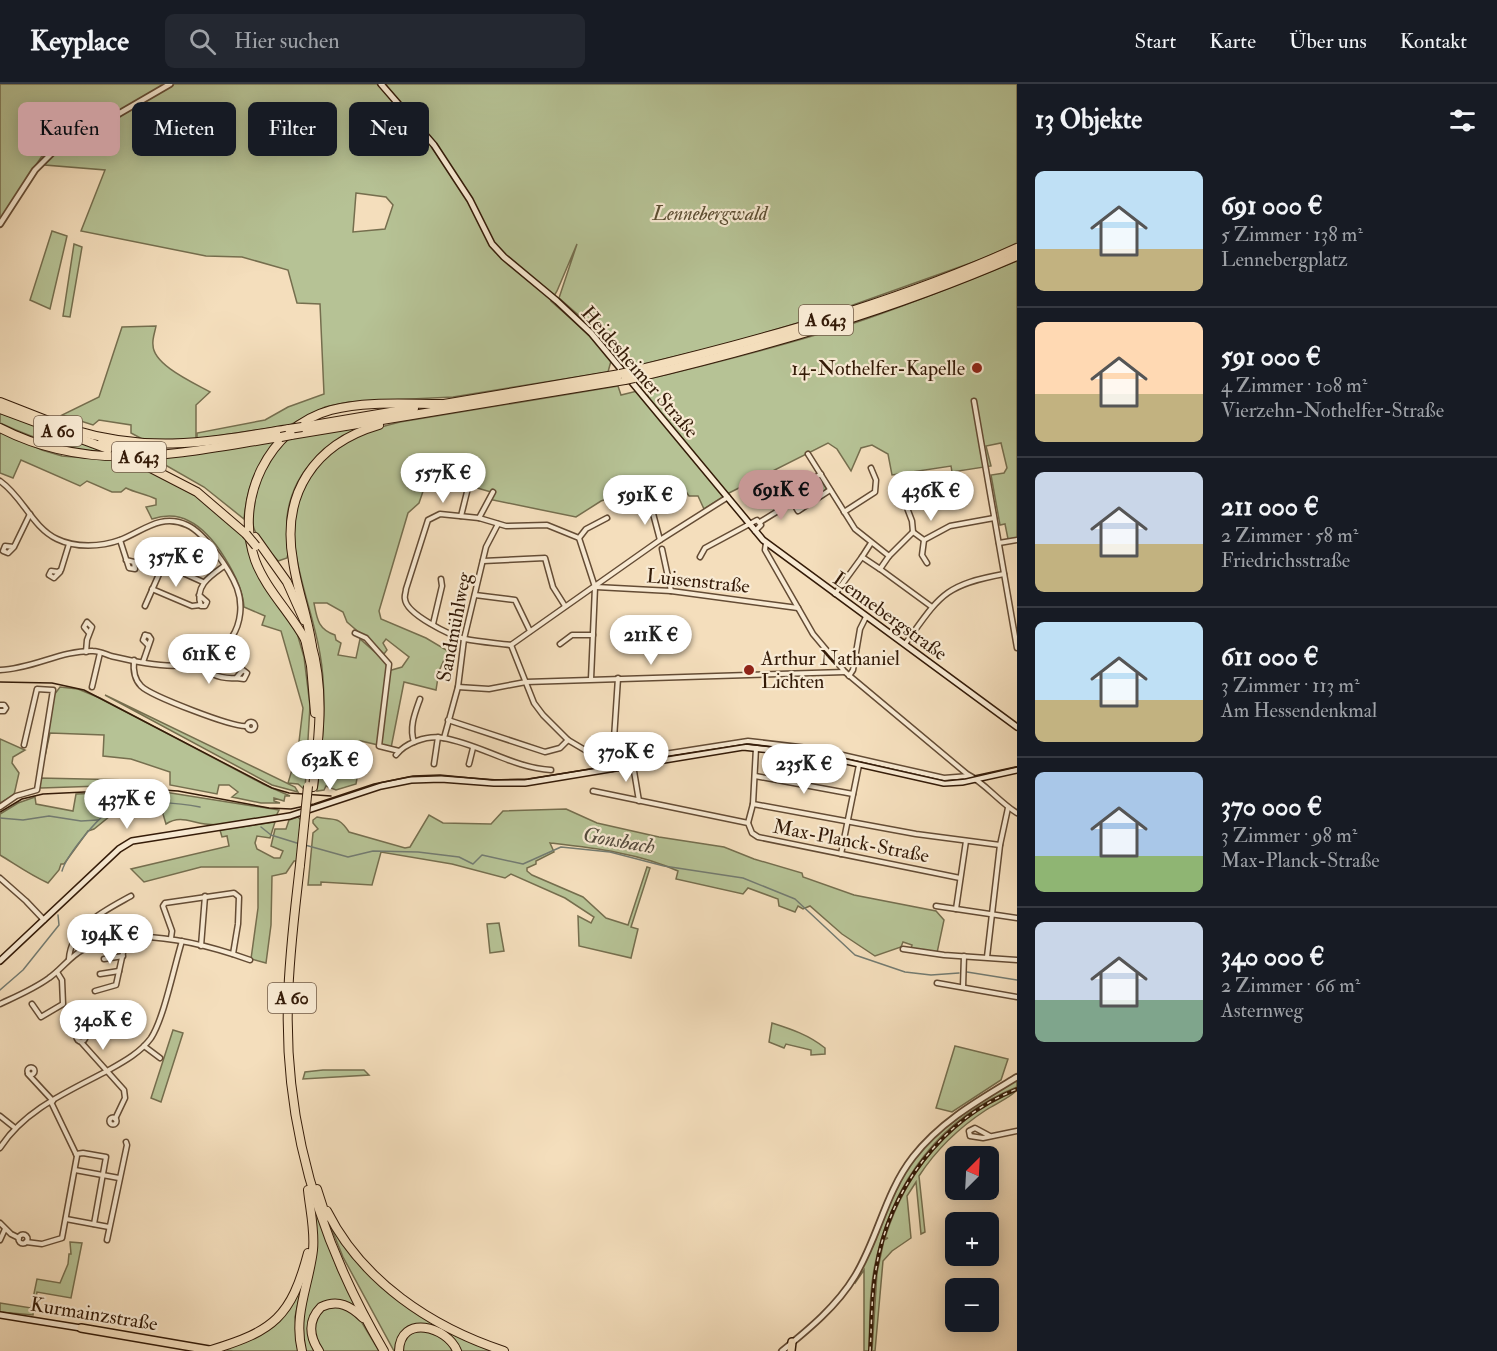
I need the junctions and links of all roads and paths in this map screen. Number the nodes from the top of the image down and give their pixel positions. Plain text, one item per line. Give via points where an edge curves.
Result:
1 (170, 84) edge
2 (381, 84) edge
3 (0, 224) edge
4 (1017, 248) edge
5 (1017, 256) edge
6 (627, 376) junction
7 (974, 401) dead end
8 (0, 402) edge
9 (441, 404) junction
10 (0, 409) edge
11 (412, 416) junction
12 (0, 428) edge
13 (70, 429) junction
14 (290, 432) junction
15 (808, 454) dead end
16 (135, 457) junction
17 (871, 468) dead end
18 (820, 474) junction
19 (0, 482) edge
20 (469, 484) dead end
21 (830, 490) junction
22 (493, 492) dead end
23 (728, 497) junction
24 (903, 500) dead end
25 (791, 503) junction
26 (651, 506) dead end
27 (844, 512) junction
28 (30, 514) junction
29 (461, 516) junction
30 (479, 518) junction
31 (607, 518) dead end
32 (994, 518) junction
33 (760, 522) junction
34 (498, 524) junction
35 (749, 524) junction
36 (755, 531) junction
37 (913, 532) junction
38 (249, 533) junction
39 (579, 538) junction
40 (120, 540) junction
41 (660, 540) junction
42 (924, 540) junction
43 (1017, 540) edge
44 (171, 542) dead end
45 (766, 543) junction
46 (871, 543) junction
47 (999, 543) junction
48 (69, 544) junction
49 (14, 547) dead end
50 (662, 549) dead end
51 (862, 556) junction
52 (889, 556) junction
53 (700, 557) dead end
54 (126, 560) dead end
55 (483, 561) junction
56 (927, 563) dead end
57 (163, 564) junction
58 (224, 566) junction
59 (880, 569) junction
60 (60, 572) dead end
61 (1004, 574) junction
62 (441, 579) dead end
63 (203, 582) junction
64 (595, 587) junction
65 (152, 589) junction
66 (671, 591) junction
67 (835, 594) junction
68 (199, 595) junction
69 (475, 595) junction
70 (200, 605) junction
71 (145, 606) dead end
72 (565, 606) junction
73 (932, 608) junction
74 (798, 609) junction
75 (866, 617) junction
76 (1015, 623) edge
77 (433, 624) junction
78 (530, 630) junction
79 (89, 633) dead end
80 (356, 633) dead end
81 (593, 635) junction
82 (464, 639) junction
83 (309, 644) junction
84 (561, 644) dead end
85 (148, 645) dead end
86 (511, 645) junction
87 (904, 645) junction
88 (1017, 648) edge
89 (86, 652) junction
90 (100, 652) junction
91 (134, 660) junction
92 (143, 662) junction
93 (199, 662) junction
94 (0, 670) edge
95 (845, 672) junction
96 (849, 676) junction
97 (236, 678) dead end
98 (618, 678) junction
99 (591, 679) junction
100 (526, 682) junction
101 (92, 687) dead end
102 (458, 687) junction
103 (420, 699) dead end
104 (1, 704) edge
105 (0, 711) edge
106 (448, 720) junction
107 (247, 726) dead end
108 (1017, 727) edge
109 (441, 738) junction
110 (568, 740) junction
111 (414, 742) junction
112 (24, 745) dead end
113 (756, 747) junction
114 (473, 748) junction
115 (434, 764) dead end
116 (469, 764) dead end
117 (633, 765) junction
118 (859, 765) junction
119 (612, 766) junction
120 (551, 770) dead end
121 (1017, 770) edge
122 (755, 776) junction
123 (969, 776) junction
124 (977, 779) junction
125 (593, 791) dead end
126 (853, 794) junction
127 (639, 801) junction
128 (753, 804) junction
129 (0, 807) edge
130 (1008, 807) junction
131 (1017, 813) edge
132 (847, 821) junction
133 (748, 823) junction
134 (966, 841) junction
135 (1000, 845) junction
136 (841, 854) junction
137 (303, 865) junction
138 (0, 878) edge
139 (960, 878) junction
140 (131, 896) dead end
141 (205, 896) junction
142 (936, 906) dead end
143 (956, 909) junction
144 (992, 914) junction
145 (1017, 918) edge
146 (44, 920) junction
147 (171, 938) junction
148 (126, 939) junction
149 (182, 941) junction
150 (201, 946) junction
151 (903, 949) dead end
152 (233, 954) junction
153 (123, 956) junction
154 (964, 956) junction
155 (987, 957) junction
156 (69, 959) junction
157 (104, 959) dead end
158 (249, 960) dead end
159 (1017, 960) edge
160 (0, 961) edge
161 (119, 971) junction
162 (57, 972) junction
163 (100, 974) dead end
164 (937, 983) dead end
165 (963, 987) junction
166 (94, 992) dead end
167 (1017, 997) edge
168 (0, 1004) edge
169 (33, 1004) dead end
170 (81, 1042) dead end
171 (144, 1046) junction
172 (160, 1058) dead end
173 (106, 1071) junction
174 (28, 1074) dead end
175 (1017, 1077) edge
176 (52, 1102) junction
177 (0, 1116) edge
178 (115, 1119) dead end
179 (15, 1128) junction
180 (1017, 1131) edge
181 (990, 1136) junction
182 (126, 1142) dead end
183 (0, 1148) edge
184 (76, 1154) junction
185 (306, 1167) junction
186 (75, 1170) junction
187 (103, 1175) junction
188 (119, 1178) junction
189 (319, 1195) junction
190 (66, 1219) junction
191 (0, 1223) edge
192 (94, 1224) junction
193 (109, 1227) junction
194 (5, 1229) junction
195 (313, 1231) junction
196 (0, 1240) edge
197 (107, 1240) dead end
198 (0, 1315) edge
199 (368, 1324) junction
200 (81, 1328) joint
201 (792, 1342) junction
202 (214, 1350) edge
203 (303, 1351) edge
204 (319, 1351) edge
205 (384, 1351) edge
206 (390, 1351) edge
207 (399, 1351) edge
208 (457, 1351) edge
209 (504, 1351) edge
210 (782, 1351) edge
211 (791, 1351) edge

1 - 3 street via 47,157
2 - 23 main road, Heidesheimer Straße via 434,146 470,200 492,244 591,333
4 - 6 highway, A 643 via 836,317
5 - 6 highway, A 643 via 896,304 817,330 727,356
6 - 9 highway, A 643
6 - 11 highway, A 643
7 - 32 street
8 - 13 highway, A 60
9 - 14 highway, A 643, bridge
9 - 83 highway via 354,406 329,411 291,432 263,466 250,506 252,549 265,580
10 - 16 highway, A 60, bridge
11 - 14 highway, A 643
11 - 83 highway via 368,429 334,446 311,469 297,494 290,542
12 - 14 highway, A 643, bridge via 57,450 107,458 152,457 281,437
13 - 14 highway, A 643 via 118,441 161,445
13 - 16 highway, A 60
15 - 18 street
16 - 38 highway, A 60 via 197,492
16 - 38 highway, A 60 via 200,489
17 - 27 street via 875,492
18 - 21 street
18 - 25 street via 788,494
19 - 28 street
20 - 29 street
21 - 25 street via 798,511
21 - 27 street
22 - 30 street
23 - 35 main road, Heidesheimer Straße
23 - 41 street
24 - 37 street
25 - 33 street
26 - 41 street
27 - 46 street
28 - 48 street via 49,534
28 - 49 street
29 - 30 street
29 - 77 street via 440,514 428,520 406,589 408,606
30 - 34 street
31 - 39 street via 586,529
32 - 42 street via 950,526
32 - 47 street
33 - 35 street via 756,519
33 - 36 street
34 - 39 street via 547,525
34 - 55 street, Sandmühlweg
35 - 36 main road, Lennebergstraße
35 - 53 street via 705,548
36 - 45 main road, Lennebergstraße
37 - 42 street
37 - 52 street
38 - 83 highway, A 60, bridge via 283,585
38 - 83 highway, A 60 via 287,582
39 - 64 street
40 - 48 street
40 - 54 street
40 - 58 street via 160,522 179,522 198,532
41 - 64 street
42 - 56 street via 922,555
43 - 47 street
44 - 57 street
45 - 67 main road, Lennebergstraße
45 - 74 street via 765,550
46 - 51 street
46 - 52 street
47 - 61 street
48 - 60 street
50 - 66 street
51 - 59 street
51 - 67 street
52 - 59 street
55 - 69 street, Sandmühlweg
55 - 72 street via 545,558 553,587
57 - 63 street
57 - 65 street
58 - 63 street
58 - 93 street via 239,594 238,622 223,647
59 - 73 street
61 - 73 street via 961,584 946,592
61 - 76 street
62 - 77 street
63 - 68 street
64 - 66 street, Luisenstraße
64 - 72 street
64 - 81 street
65 - 70 street via 192,606
65 - 71 street
66 - 74 street, Luisenstraße
67 - 75 main road, Lennebergstraße
68 - 70 street
68 - 70 street via 207,602
69 - 78 street via 514,600
69 - 82 street, Sandmühlweg
72 - 78 street
73 - 87 street
74 - 95 street
75 - 87 main road, Lennebergstraße
75 - 96 street
76 - 88 street
77 - 82 street
78 - 86 street
79 - 89 street
80 - 111 street via 366,638 389,664 379,746 397,753
81 - 84 street via 572,635
81 - 99 street
82 - 86 street
82 - 102 street, Sandmühlweg
83 - 137 highway, A 60 via 319,682 320,708
85 - 92 street
86 - 100 street
87 - 108 main road, Lennebergstraße
89 - 90 street
89 - 94 street
90 - 91 street
90 - 101 street
91 - 92 street
91 - 107 street via 135,676 145,689 222,721
92 - 93 street via 167,666
93 - 97 street via 212,674
95 - 96 street
95 - 98 street
96 - 123 street
98 - 99 street
98 - 119 street
99 - 100 street
100 - 102 street via 489,689
100 - 110 street via 534,703
102 - 106 street, Sandmühlweg
103 - 111 street via 413,721
104 - 105 street via 6,709
106 - 109 street, Sandmühlweg
106 - 110 street via 545,752 560,748
109 - 111 street
109 - 114 street
109 - 115 street, Sandmühlweg
110 - 119 street
112 - 129 street via 37,689 53,690 37,790 16,796
113 - 117 main road
113 - 118 main road
113 - 122 street
114 - 116 street
114 - 120 street via 522,765
117 - 119 main road
117 - 127 street
118 - 124 main road via 940,783
118 - 126 street
119 - 123 street via 748,741 816,749 944,778
119 - 146 main road via 511,784 441,778 411,780 300,813 135,840 119,849
121 - 124 main road
122 - 126 street
122 - 128 street
123 - 124 street
124 - 130 street
125 - 127 street, Max-Planck-Straße
126 - 132 street
127 - 133 street, Max-Planck-Straße
128 - 132 street
128 - 133 street
130 - 131 street
130 - 135 street
132 - 134 street
132 - 136 street
133 - 136 street, Max-Planck-Straße via 758,837
134 - 135 street
134 - 139 street
135 - 144 street
136 - 139 street, Max-Planck-Straße
137 - 185 highway, A 60 via 289,973 288,1031 291,1088
137 - 189 highway, A 60 via 294,974 293,1060 301,1119
138 - 146 street
139 - 143 street
140 - 156 street via 84,927 72,944
141 - 147 street via 164,904
141 - 150 street
141 - 152 street via 234,893 239,897
142 - 143 street
143 - 144 street
144 - 145 street
144 - 155 street
146 - 160 main road
147 - 148 street
147 - 149 street
148 - 153 street
148 - 156 street via 92,945
149 - 150 street
149 - 171 street via 158,1020
150 - 152 street
151 - 154 street
152 - 158 street
153 - 157 street
153 - 161 street
154 - 155 street
154 - 165 street
155 - 159 street
156 - 162 street
161 - 163 street
161 - 166 street via 115,986
162 - 168 street
162 - 169 street via 62,980 63,1004 41,1017
164 - 165 street
165 - 167 street
170 - 173 street
171 - 172 street
171 - 173 street
173 - 176 street
173 - 178 street via 126,1094
174 - 176 street
175 - 201 street via 952,1118 922,1146 894,1186 848,1287
176 - 179 street
176 - 184 street
177 - 179 street
179 - 183 street
180 - 181 street
181 - 181 street via 973,1128 968,1132 974,1138
182 - 188 street
184 - 186 street
184 - 187 street via 106,1157
185 - 195 highway
185 - 199 highway, A 60 via 327,1237
186 - 187 street
186 - 190 street
187 - 188 street
187 - 192 street
188 - 193 street
189 - 206 highway, A 60 via 353,1286
189 - 209 highway via 342,1239 387,1287 438,1321
190 - 192 street
190 - 194 street via 61,1239 40,1244 26,1242 25,1235 19,1238
191 - 194 street
192 - 193 street
193 - 197 street
194 - 196 street
195 - 202 highway via 296,1289 278,1317 246,1339
195 - 203 highway via 299,1315
198 - 200 main road, Kurmainzstraße
199 - 204 highway via 344,1305 324,1305 311,1324
199 - 205 highway, A 60
200 - 202 highway, Kurmainzstraße
201 - 210 street
201 - 211 highway
207 - 208 highway via 404,1335 422,1327 446,1336

